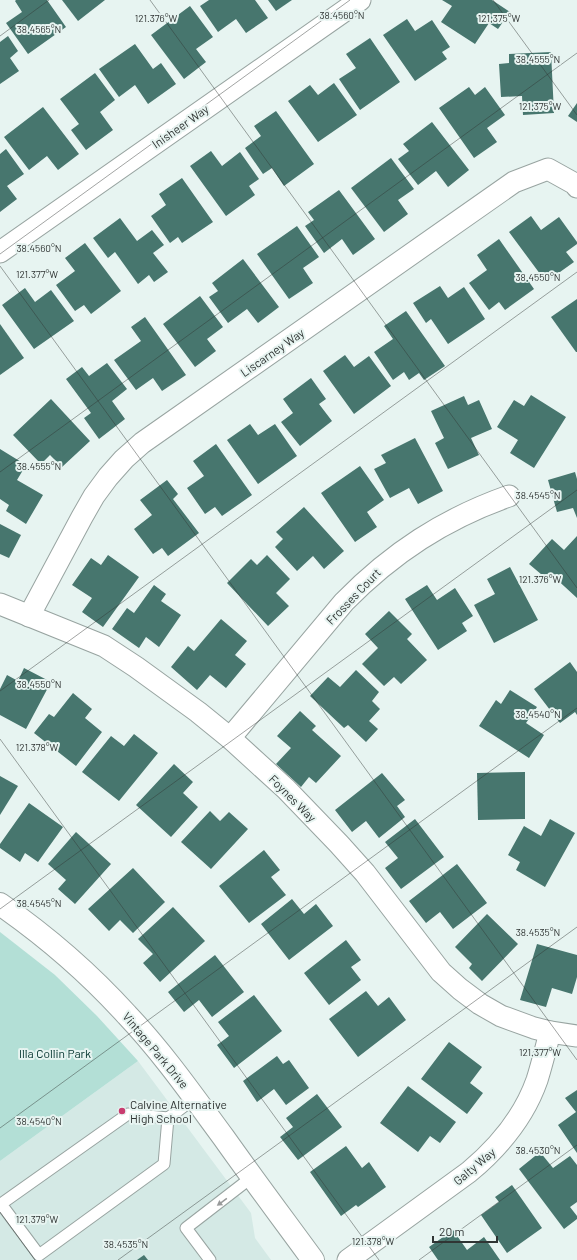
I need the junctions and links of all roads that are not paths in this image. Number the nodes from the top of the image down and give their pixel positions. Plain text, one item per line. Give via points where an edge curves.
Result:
1 (360, 0) edge
2 (577, 187) edge
3 (0, 252) edge
4 (509, 496) dead end
5 (0, 604) edge
6 (30, 616) junction
7 (230, 738) junction
8 (0, 904) edge
9 (550, 1032) junction
10 (577, 1036) edge
11 (195, 1098) junction
12 (168, 1118) junction
13 (252, 1178) junction
14 (36, 1258) edge
15 (210, 1260) edge
16 (313, 1260) edge
17 (348, 1260) edge

1 - 3 street, Inisheer Way
2 - 6 street, Liscarney Way via 548,169 514,182 142,443 113,471 94,496
4 - 7 street, Frosses Court via 482,506 432,531 391,559 364,582 344,602
5 - 6 street, Foynes Way
6 - 7 street, Foynes Way via 104,646 198,712
7 - 9 street, Foynes Way via 286,788 339,844 365,873 441,972 480,1004 501,1016
8 - 11 street, Vintage Park Drive via 22,919 97,983 155,1046
9 - 10 street
9 - 17 street, Galty Way via 528,1101 503,1140 469,1172
11 - 12 lane
11 - 13 street, Vintage Park Drive
12 - 14 lane via 164,1164
12 - 14 lane via 128,1114 1,1204
13 -> 15 lane via 186,1228
13 - 16 street, Vintage Park Drive

